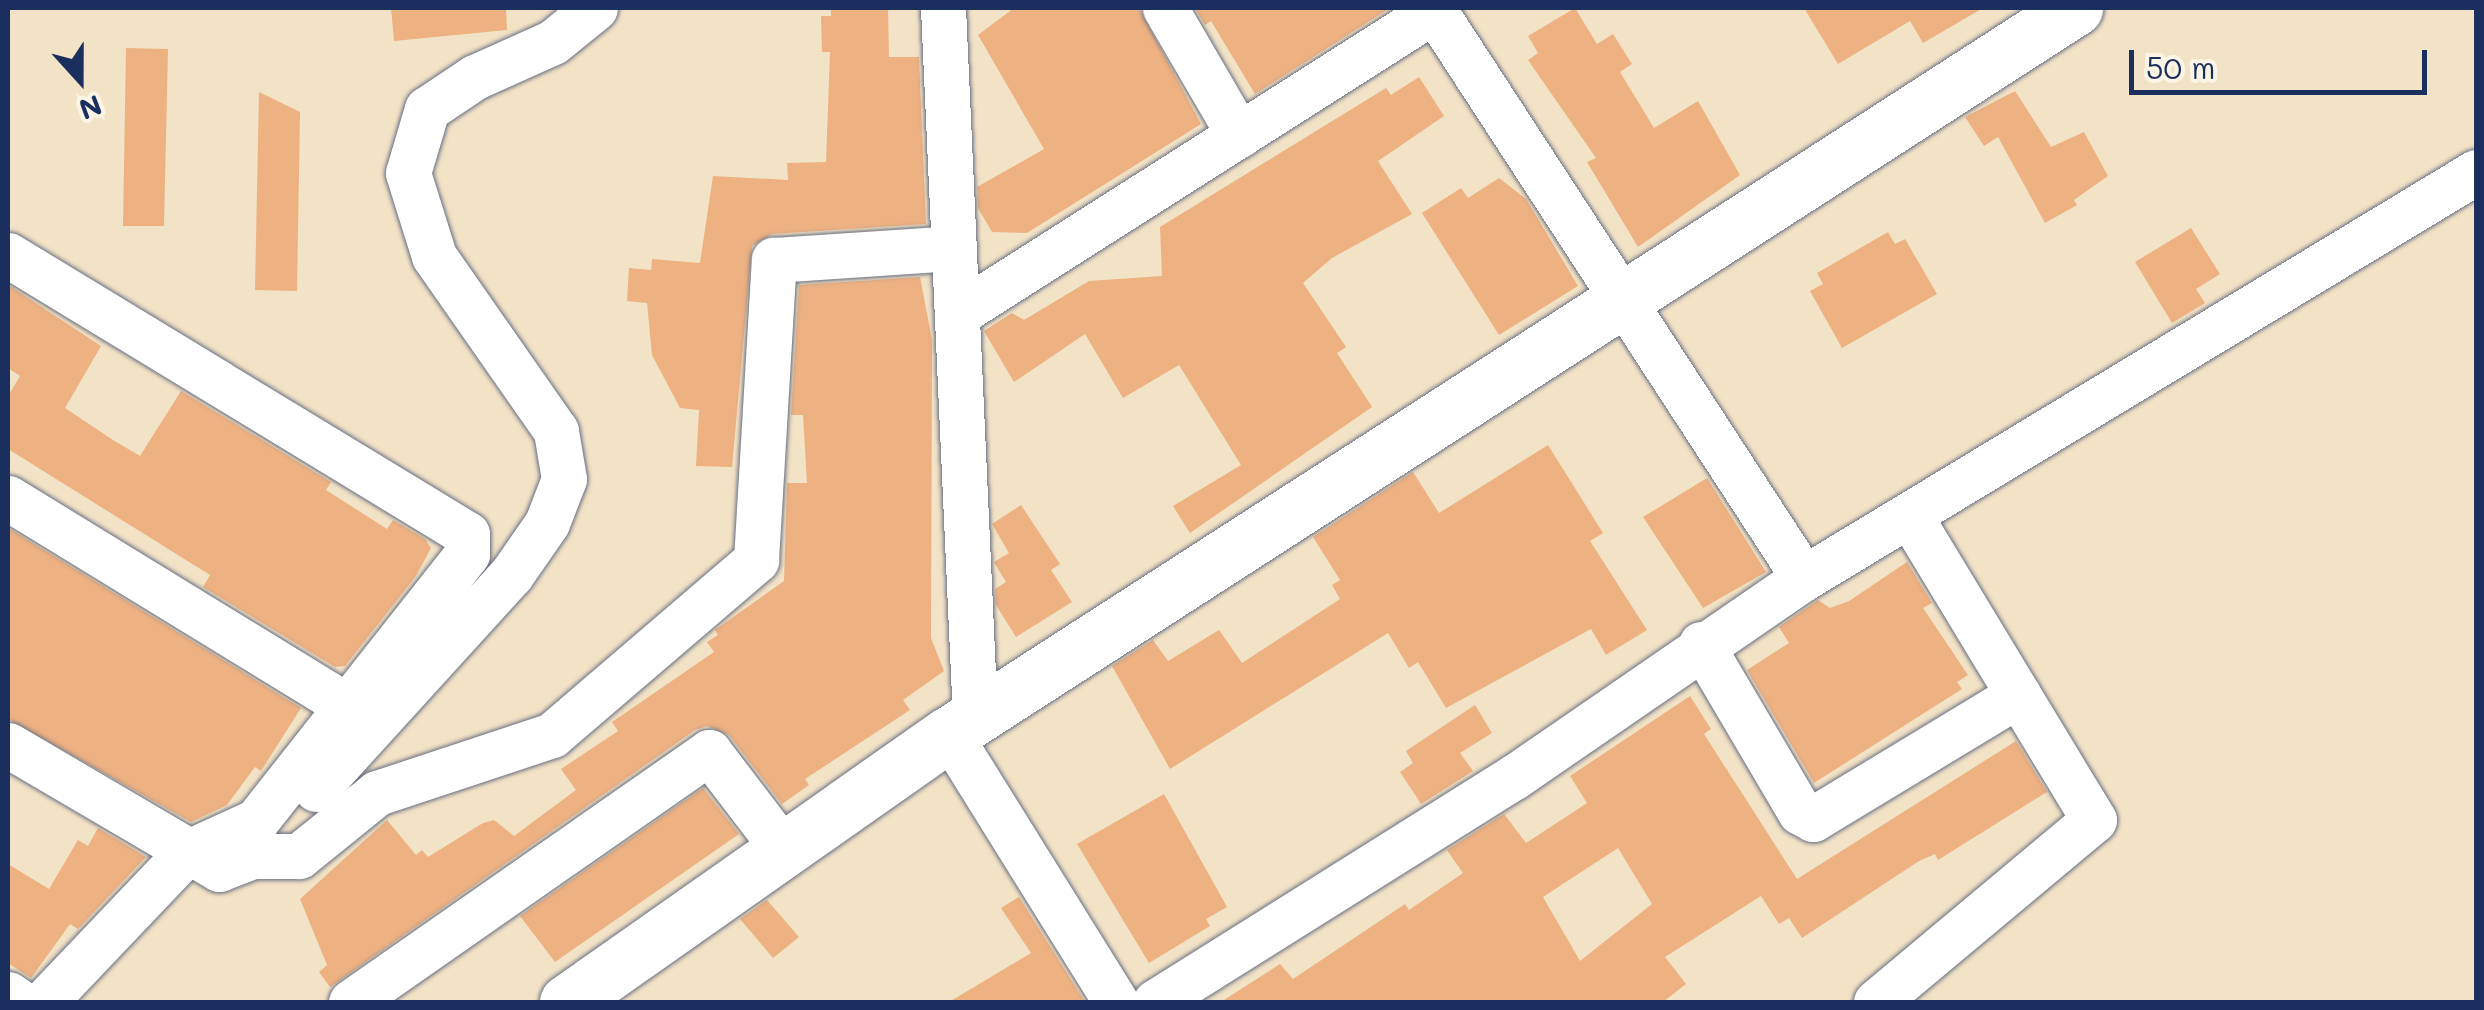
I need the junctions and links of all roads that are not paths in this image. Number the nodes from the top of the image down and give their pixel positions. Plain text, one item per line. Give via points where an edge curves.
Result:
1 (595, 8) edge
2 (943, 8) edge
3 (1165, 8) edge
4 (2075, 8) edge
5 (1419, 13) edge
6 (1238, 135) junction
7 (2476, 172) edge
8 (954, 248) junction
9 (8, 255) edge
10 (1623, 294) junction
11 (956, 314) junction
12 (8, 498) edge
13 (1910, 516) junction
14 (1804, 578) junction
15 (1702, 644) junction
16 (2018, 694) junction
17 (348, 706) junction
18 (962, 727) junction
19 (8, 745) edge
20 (784, 850) junction
21 (186, 853) junction
22 (253, 856) junction
23 (18, 999) edge
24 (351, 1002) edge
25 (566, 1002) edge
26 (1116, 1002) edge
27 (1156, 1002) edge
28 (1876, 1002) edge

1 - 22 street via 553,42 475,77 426,109 408,173 434,256 556,431 564,478 547,524 511,576
2 - 8 street
3 - 6 street
4 - 10 street
5 - 6 street
5 - 10 street
6 - 11 street
7 - 13 street
8 - 11 street
8 - 22 street via 774,260 756,560 736,582 552,735 377,792 299,856
9 - 17 street via 466,534 467,554
10 - 14 street
10 - 18 street
11 - 18 street
12 - 17 street
13 - 14 street
13 - 16 street
14 - 15 street
15 - 16 street via 1800,812 1813,818
15 - 27 street via 1514,777
16 - 28 street via 2094,820
17 - 21 street via 256,820
18 - 20 street
18 - 26 street
19 - 21 street
20 - 24 street via 709,752
20 - 25 street
21 - 22 street via 218,869
21 - 23 street

